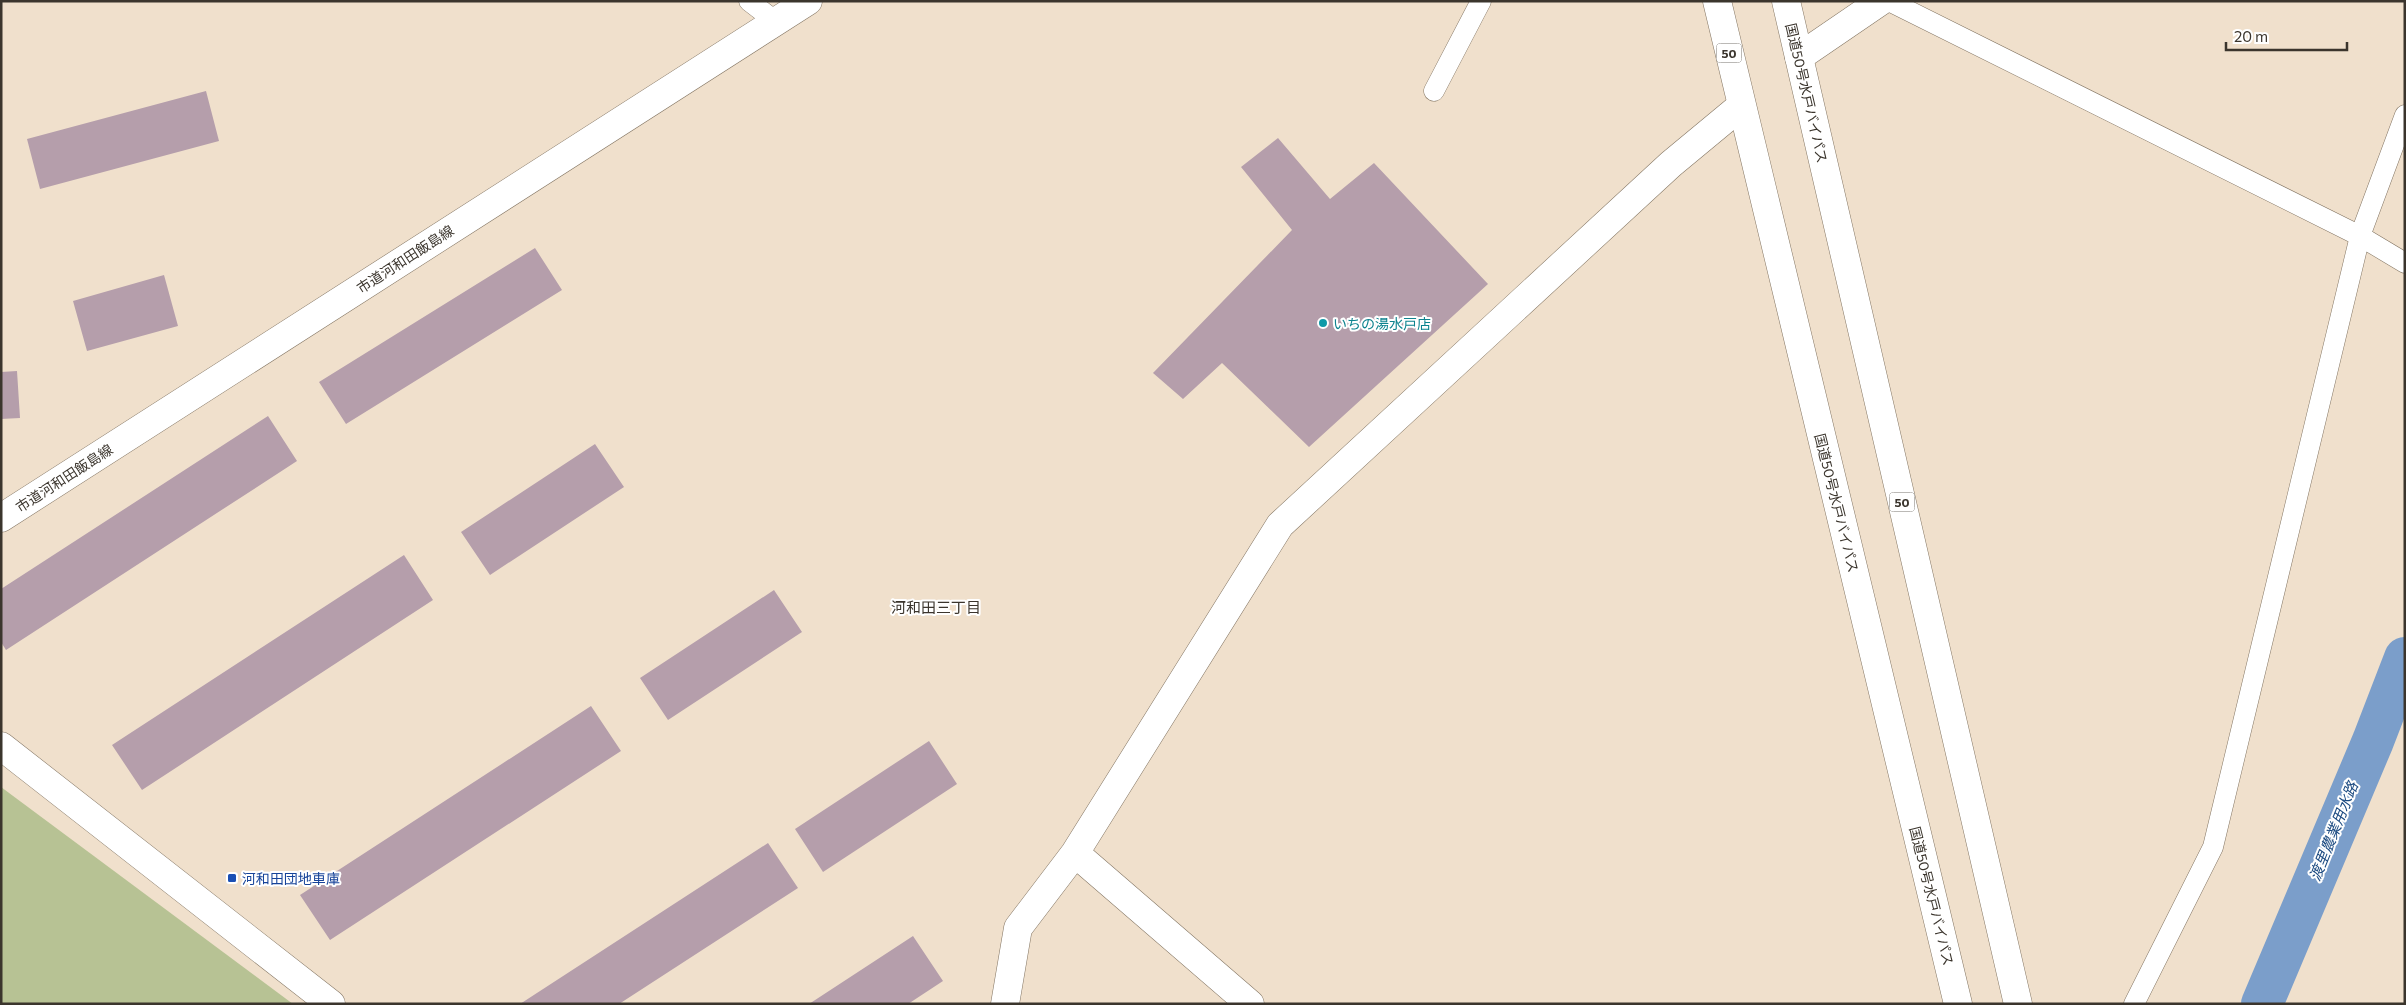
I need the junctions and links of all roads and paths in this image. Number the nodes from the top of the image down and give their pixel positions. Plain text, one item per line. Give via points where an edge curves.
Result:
1 (749, 1) edge
2 (808, 1) edge
3 (1481, 1) edge
4 (1717, 1) edge
5 (1786, 1) edge
6 (1881, 1) edge
7 (1889, 1) edge
8 (775, 21) junction
9 (1798, 57) junction
10 (1434, 91) dead end
11 (1741, 106) junction
12 (2405, 115) edge
13 (2360, 236) junction
14 (2405, 263) edge
15 (1, 518) edge
16 (1, 746) edge
17 (1075, 853) junction
18 (330, 1004) edge
19 (1005, 1004) edge
20 (1250, 1004) edge
21 (1958, 1004) edge
22 (2018, 1004) edge
23 (2134, 1004) edge

1 - 8 lane
2 - 8 main road, 市道河和田飯島線
3 - 10 lane
4 - 11 main road, 国道50号水戸バイパス / 50
5 - 9 main road, 国道50号水戸バイパス / 50
6 - 9 main road
7 - 13 lane
8 - 15 main road, 市道河和田飯島線
9 - 22 main road, 国道50号水戸バイパス / 50
11 - 17 main road via 1671,164 1280,525
11 - 21 main road, 国道50号水戸バイパス / 50
12 - 13 lane
13 - 14 lane
13 - 23 lane via 2213,847
16 - 18 main road
17 - 19 main road via 1018,928
17 - 20 main road

